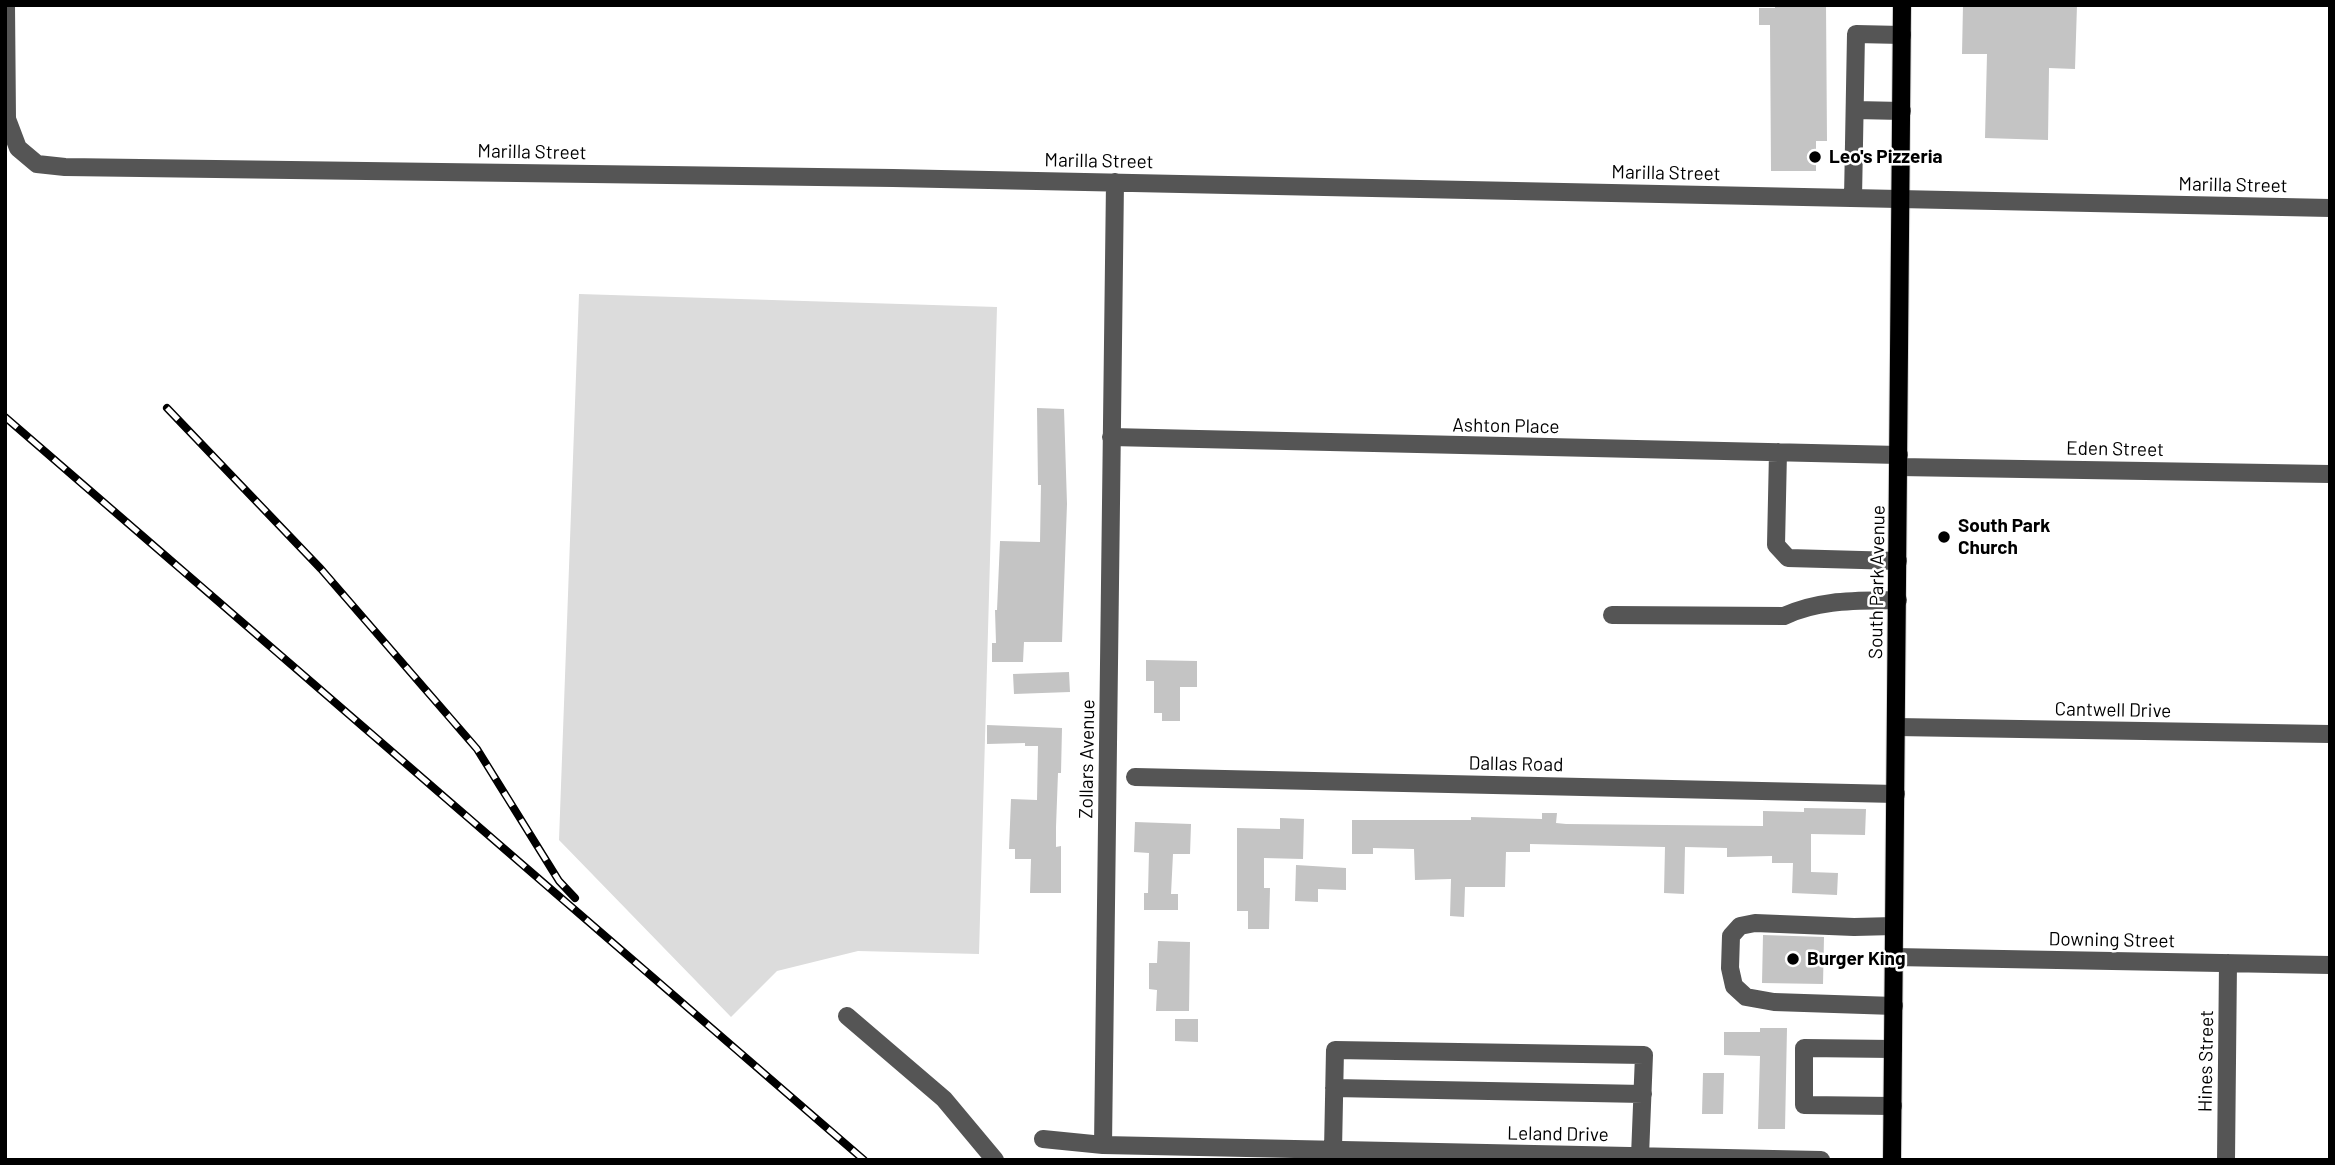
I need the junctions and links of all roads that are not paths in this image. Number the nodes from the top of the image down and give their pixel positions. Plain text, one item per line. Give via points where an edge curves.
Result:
1 (6, 5) edge
2 (1902, 5) edge
3 (1902, 35) junction
4 (1855, 110) junction
5 (1902, 111) junction
6 (1115, 182) junction
7 (1853, 198) junction
8 (1902, 200) junction
9 (2330, 208) edge
10 (1111, 437) junction
11 (1778, 452) junction
12 (1899, 461) junction
13 (2330, 474) edge
14 (1898, 561) junction
15 (1898, 600) junction
16 (1612, 615) dead end
17 (1896, 727) junction
18 (2330, 734) edge
19 (1135, 777) dead end
20 (1896, 794) junction
21 (1894, 926) junction
22 (1894, 957) junction
23 (2228, 963) junction
24 (2330, 965) edge
25 (1894, 1006) junction
26 (846, 1017) dead end
27 (1893, 1049) junction
28 (1334, 1088) junction
29 (1643, 1094) junction
30 (1892, 1106) junction
31 (1043, 1139) dead end
32 (1103, 1144) junction
33 (1333, 1150) junction
34 (1640, 1156) junction
35 (995, 1160) edge
36 (1821, 1160) edge
37 (1892, 1160) edge
38 (2226, 1160) edge

1 - 6 street, Marilla Street via 6,119 18,148 37,164
2 - 3 main road, South Park Avenue
3 - 4 street via 1856,34
3 - 5 main road, South Park Avenue
4 - 5 street
4 - 7 street
5 - 8 main road, South Park Avenue
6 - 7 street, Marilla Street
6 - 10 street, Zollars Avenue
7 - 8 street, Marilla Street
8 - 9 street, Marilla Street
8 - 12 main road, South Park Avenue
10 - 11 street, Ashton Place
10 - 32 street, Zollars Avenue
11 - 12 street, Ashton Place
11 - 14 street via 1776,545 1788,558
12 - 13 street, Eden Street
12 - 14 main road, South Park Avenue
14 - 15 main road, South Park Avenue
15 - 16 street via 1837,601 1784,616
15 - 17 main road, South Park Avenue
17 - 18 street, Cantwell Drive
17 - 20 main road, South Park Avenue
19 - 20 street, Dallas Road
20 - 21 main road, South Park Avenue
21 - 22 main road, South Park Avenue
21 - 25 street via 1741,926 1731,936 1730,968 1734,986 1746,997
22 - 23 street, Downing Street
22 - 25 main road, South Park Avenue
23 - 24 street, Downing Street
23 - 38 street, Hines Street
25 - 27 main road, South Park Avenue
26 - 35 street via 944,1098
27 - 30 main road, South Park Avenue
27 - 30 street via 1804,1048 1804,1105
28 - 29 street
28 - 29 street via 1335,1050 1644,1055
28 - 33 street
29 - 34 street
30 - 37 main road, South Park Avenue
31 - 32 street
32 - 33 street, Leland Drive
33 - 34 street, Leland Drive
34 - 36 street, Leland Drive

